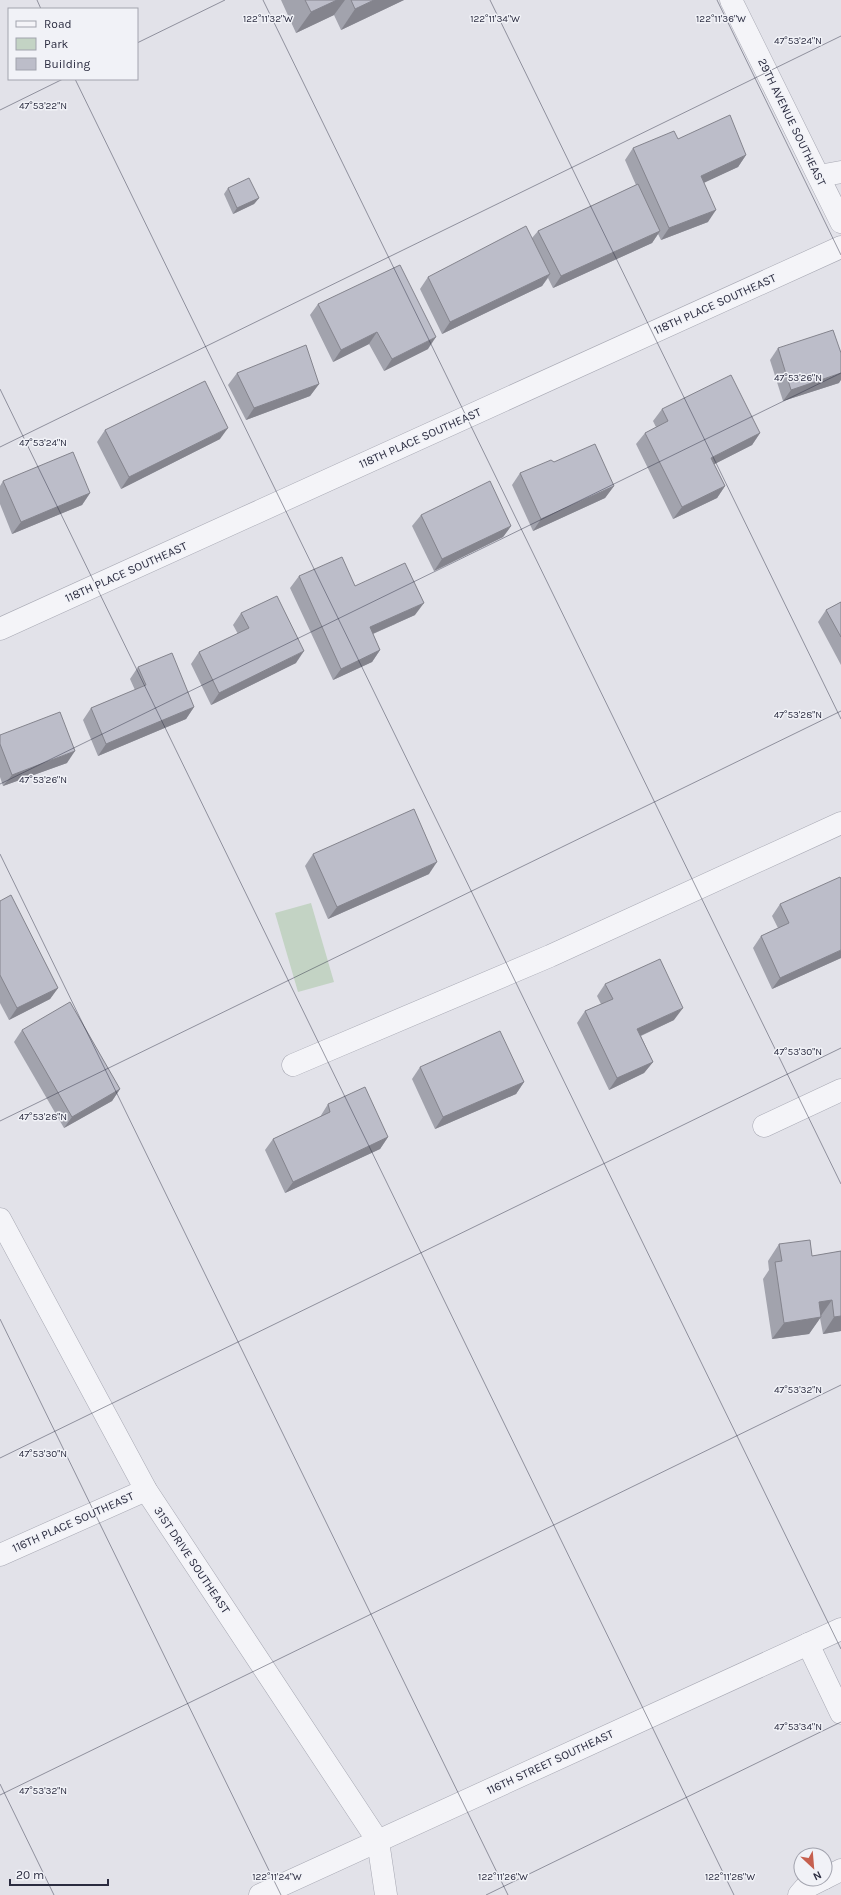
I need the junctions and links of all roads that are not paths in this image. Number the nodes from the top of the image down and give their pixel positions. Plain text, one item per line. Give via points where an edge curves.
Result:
1 (731, 0) edge
2 (841, 172) edge
3 (819, 176) junction
4 (841, 222) edge
5 (841, 247) edge
6 (0, 629) edge
7 (841, 824) edge
8 (294, 1065) dead end
9 (841, 1090) edge
10 (764, 1126) dead end
11 (0, 1219) edge
12 (146, 1490) junction
13 (0, 1555) edge
14 (841, 1629) edge
15 (808, 1644) junction
16 (841, 1714) edge
17 (378, 1841) junction
18 (808, 1887) edge
19 (260, 1895) edge
20 (386, 1895) edge
21 (799, 1895) edge

1 - 3 street, 29TH AVENUE SOUTHEAST
2 - 3 street
3 - 4 street, 29TH AVENUE SOUTHEAST
5 - 6 street, 118TH PLACE SOUTHEAST
7 - 8 street via 550,956
9 - 10 street
11 - 12 street, 31ST DRIVE SOUTHEAST
12 - 13 street, 116TH PLACE SOUTHEAST
12 - 17 street, 31ST DRIVE SOUTHEAST
14 - 15 street, 116TH STREET SOUTHEAST
15 - 16 street
15 - 17 street, 116TH STREET SOUTHEAST
17 - 19 street, 116TH STREET SOUTHEAST
17 - 20 street, 31ST DRIVE SOUTHEAST
18 - 21 street

